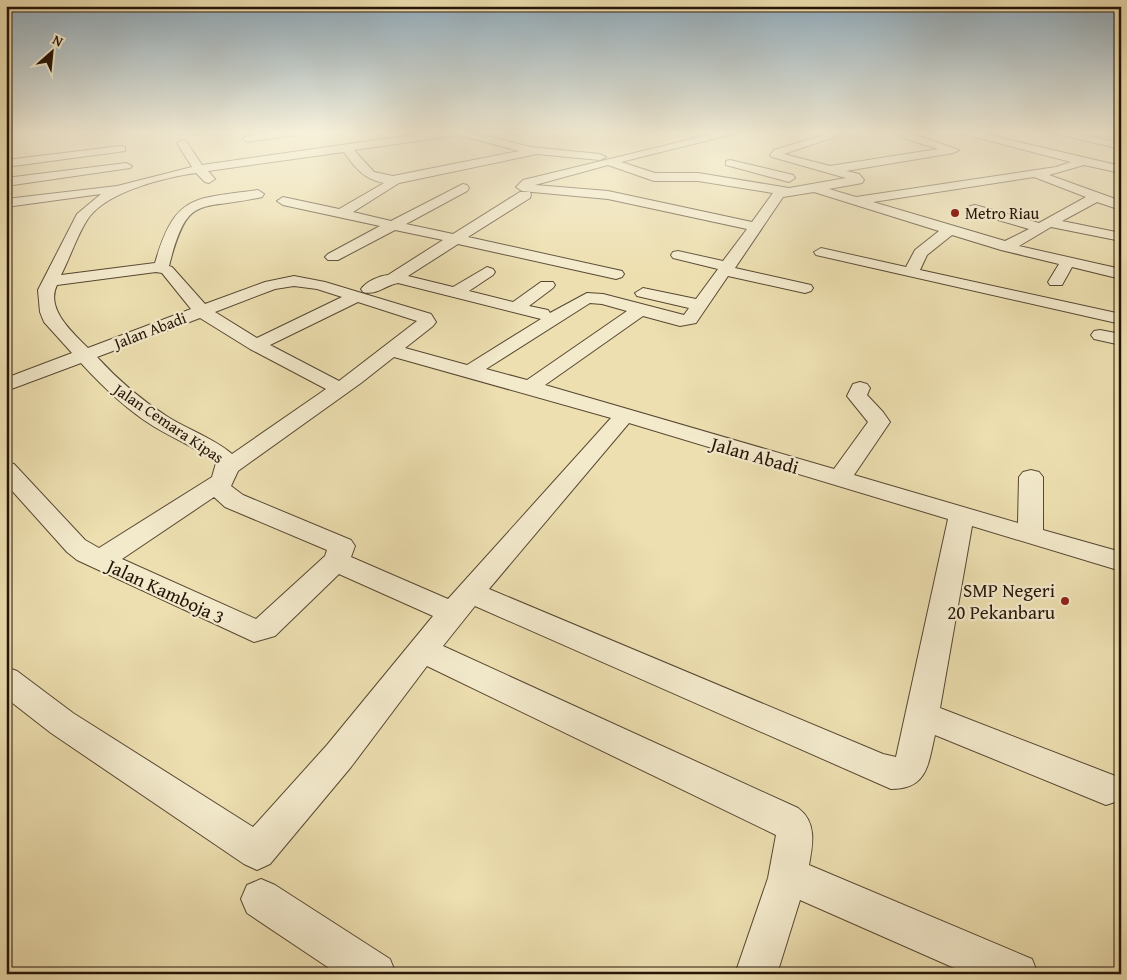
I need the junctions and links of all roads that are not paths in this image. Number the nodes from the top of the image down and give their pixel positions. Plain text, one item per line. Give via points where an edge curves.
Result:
1 (38, 178) edge
2 (127, 178) edge
3 (163, 178) edge
4 (208, 178) edge
5 (375, 178) edge
6 (406, 178) edge
7 (547, 178) edge
8 (673, 178) edge
9 (783, 178) edge
10 (854, 178) edge
11 (1009, 178) edge
12 (1044, 178) edge
13 (379, 180) junction
14 (395, 180) junction
15 (6, 182) edge
16 (212, 182) dead end
17 (128, 186) junction
18 (463, 188) dead end
19 (818, 188) junction
20 (788, 192) junction
21 (258, 194) dead end
22 (526, 195) dead end
23 (1096, 197) junction
24 (283, 201) dead end
25 (854, 201) junction
26 (6, 203) edge
27 (346, 205) junction
28 (1121, 206) edge
29 (975, 209) dead end
30 (393, 225) junction
31 (1046, 225) junction
32 (757, 227) junction
33 (949, 230) junction
34 (1121, 237) edge
35 (456, 239) junction
36 (1006, 246) junction
37 (821, 252) dead end
38 (678, 255) dead end
39 (333, 258) dead end
40 (1068, 261) junction
41 (162, 267) junction
42 (727, 269) junction
43 (487, 272) dead end
44 (911, 273) junction
45 (616, 274) dead end
46 (1121, 274) edge
47 (394, 278) junction
48 (51, 281) junction
49 (1056, 282) dead end
50 (547, 285) dead end
51 (805, 288) dead end
52 (456, 292) junction
53 (362, 293) junction
54 (642, 301) junction
55 (516, 307) junction
56 (202, 310) junction
57 (542, 314) dead end
58 (1121, 319) edge
59 (1100, 335) dead end
60 (1121, 340) edge
61 (256, 344) junction
62 (390, 350) junction
63 (83, 355) junction
64 (470, 371) junction
65 (6, 385) edge
66 (530, 386) junction
67 (341, 388) junction
68 (860, 388) dead end
69 (624, 416) junction
70 (6, 468) edge
71 (1031, 476) dead end
72 (839, 479) junction
73 (227, 483) junction
74 (962, 516) junction
75 (1030, 535) junction
76 (101, 560) junction
77 (336, 561) junction
78 (1121, 562) edge
79 (461, 603) junction
80 (422, 650) junction
81 (6, 680) edge
82 (923, 716) junction
83 (1106, 789) dead end
84 (787, 875) junction
85 (261, 899) dead end
86 (375, 974) edge
87 (756, 974) edge
88 (1017, 974) edge

1 - 15 street
2 - 17 street
3 - 17 street, Jalan Cemara Kipas
4 - 16 street
5 - 13 street
6 - 14 street
7 - 32 street via 522,187 608,195
8 - 20 street via 705,178
9 - 19 street
10 - 19 street via 858,179
11 - 25 street
12 - 23 street
13 - 14 street
13 - 27 street
14 - 27 street via 376,194
17 - 26 street
17 - 48 street, Jalan Cemara Kipas via 87,210
18 - 30 street
19 - 20 street
19 - 25 street
20 - 32 street via 777,196
21 - 41 street via 203,203 183,212 177,220
22 - 35 street
23 - 28 street
23 - 31 street
24 - 27 street
25 - 33 street
27 - 30 street
29 - 31 street
30 - 35 street
30 - 39 street
31 - 34 street
31 - 36 street
32 - 42 street
33 - 36 street
33 - 44 street via 920,253
35 - 45 street
35 - 47 street
36 - 40 street
37 - 44 street
38 - 42 street
40 - 46 street
40 - 49 street
41 - 48 street
41 - 56 street
42 - 51 street
42 - 54 street via 701,305
43 - 52 street
44 - 58 street
47 - 52 street
47 - 53 street
48 - 63 street, Jalan Cemara Kipas via 46,290 53,322
50 - 55 street
52 - 55 street
53 - 56 street via 294,281 271,285
53 - 61 street
53 - 62 street via 425,318 427,322
54 - 64 street via 587,298
54 - 66 street
55 - 57 street
56 - 61 street, Jalan Abadi
56 - 63 street, Jalan Abadi
59 - 60 street
61 - 67 street, Jalan Abadi
62 - 64 street, Jalan Abadi
62 - 67 street
63 - 65 street, Jalan Abadi
63 - 73 street, Jalan Cemara Kipas via 129,400 227,461
64 - 66 street, Jalan Abadi
66 - 69 street, Jalan Abadi
67 - 73 street
68 - 72 street via 856,396 879,422
69 - 72 street, Jalan Abadi
69 - 79 street
70 - 76 street, Jalan Kamboja 3 via 76,546
71 - 75 street
72 - 74 street, Jalan Abadi
73 - 76 street
73 - 77 street via 342,546
74 - 75 street, Jalan Abadi
74 - 82 street
75 - 78 street, Jalan Abadi
76 - 77 street, Jalan Kamboja 3 via 254,631 268,625
77 - 79 street
79 - 80 street
79 - 82 street via 891,773 902,773 911,766
80 - 81 street via 339,756 257,851 62,723
80 - 84 street via 785,820 794,826 795,834
82 - 83 street
84 - 87 street
84 - 88 street
85 - 86 street

